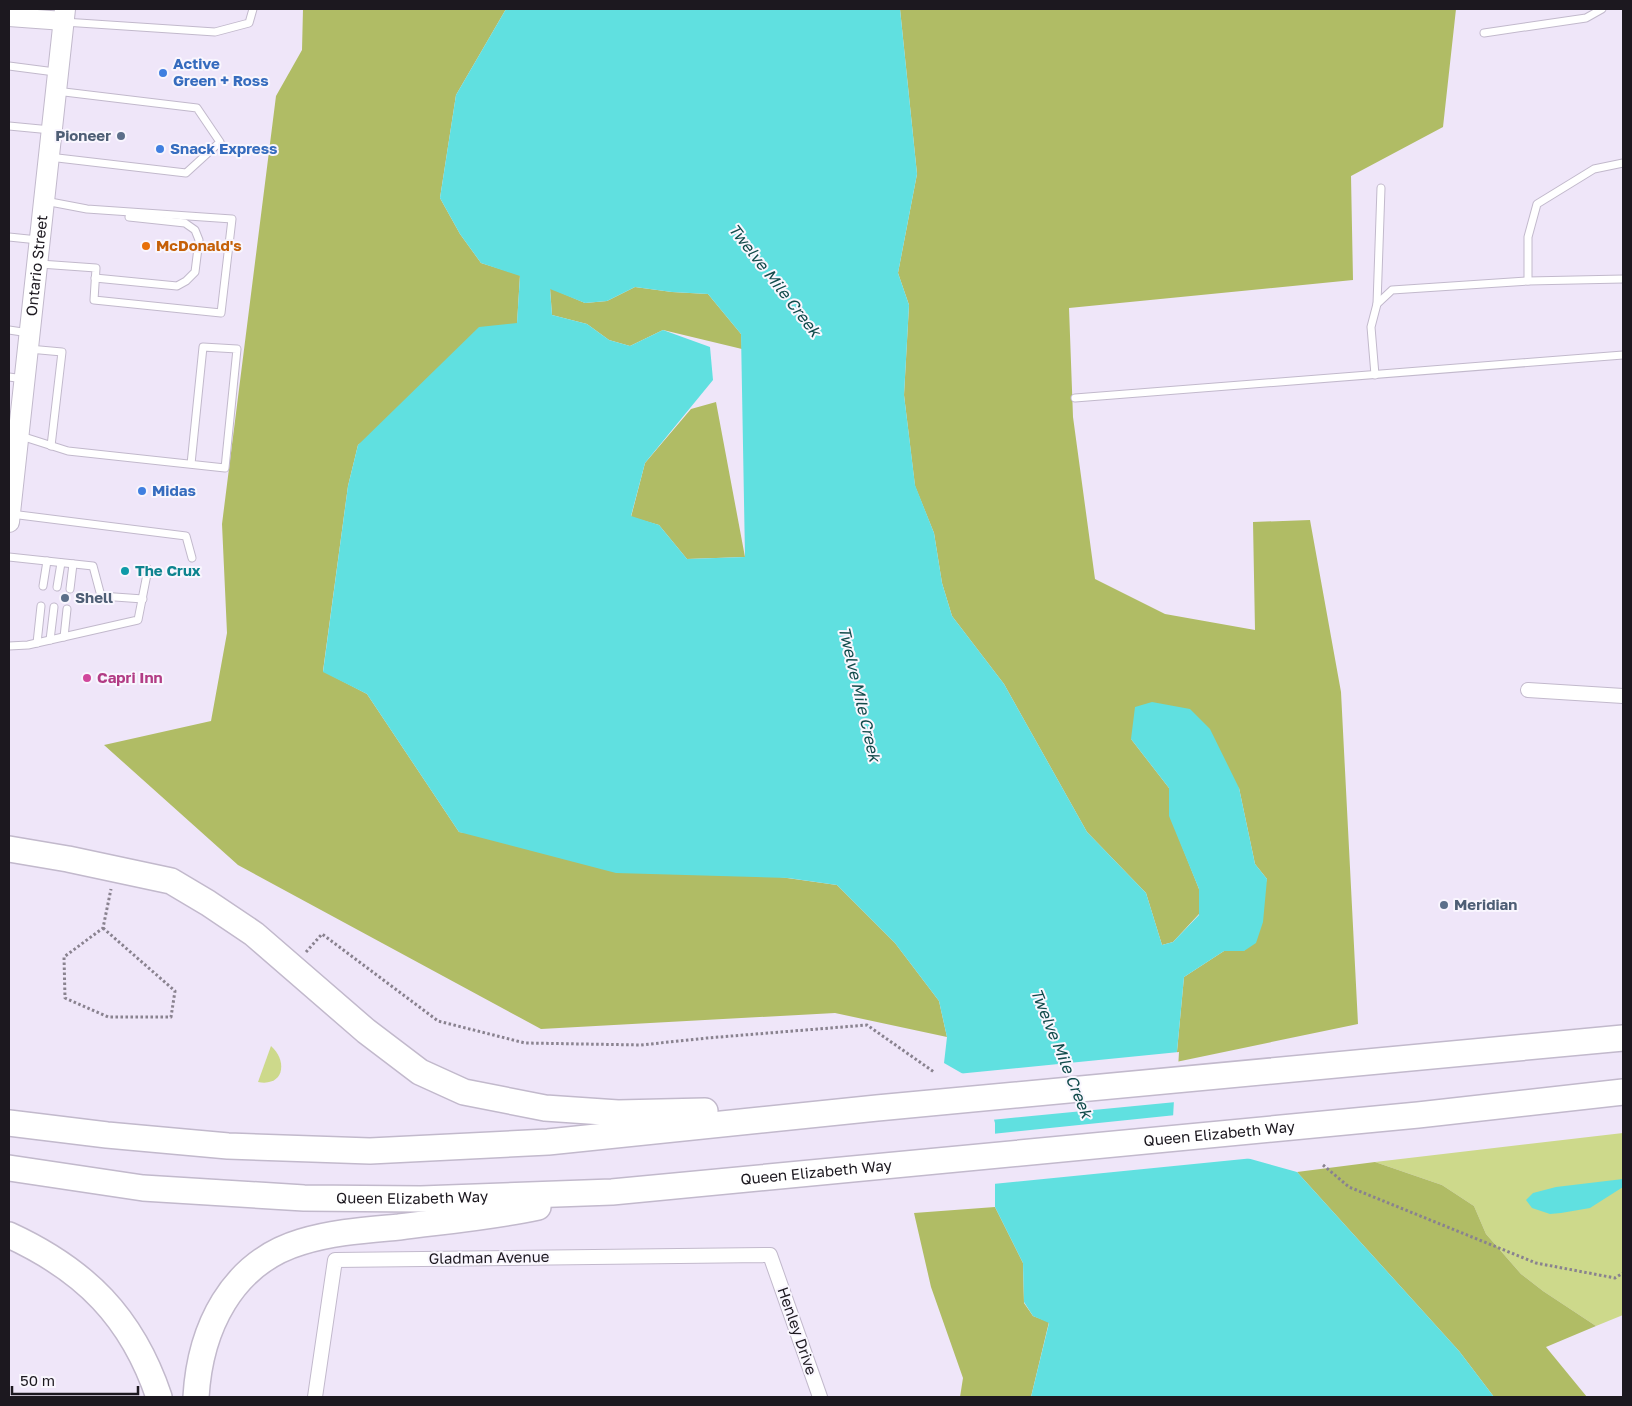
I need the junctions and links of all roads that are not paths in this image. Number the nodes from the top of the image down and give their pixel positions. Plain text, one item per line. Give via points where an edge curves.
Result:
1 (253, 9) edge
2 (1602, 9) edge
3 (65, 15) edge
4 (9, 16) edge
5 (1484, 33) dead end
6 (9, 66) edge
7 (57, 82) junction
8 (9, 126) edge
9 (52, 131) junction
10 (49, 157) junction
11 (1623, 163) edge
12 (1381, 188) dead end
13 (44, 200) junction
14 (111, 211) junction
15 (9, 236) edge
16 (40, 240) junction
17 (37, 263) junction
18 (95, 278) junction
19 (1623, 279) edge
20 (1528, 281) junction
21 (1377, 304) junction
22 (9, 330) edge
23 (29, 341) junction
24 (1623, 355) edge
25 (1375, 375) junction
26 (17, 378) edge
27 (1075, 398) dead end
28 (14, 446) edge
29 (51, 446) junction
30 (190, 464) junction
31 (10, 509) edge
32 (9, 558) edge
33 (192, 558) dead end
34 (47, 561) junction
35 (61, 563) junction
36 (73, 564) junction
37 (148, 569) dead end
38 (43, 586) dead end
39 (57, 587) dead end
40 (70, 589) dead end
41 (142, 599) junction
42 (41, 606) dead end
43 (54, 607) dead end
44 (67, 609) dead end
45 (64, 637) junction
46 (50, 640) junction
47 (37, 643) junction
48 (9, 646) edge
49 (1528, 690) dead end
50 (1623, 696) edge
51 (9, 849) edge
52 (1623, 1038) edge
53 (1623, 1092) edge
54 (877, 1108) junction
55 (9, 1123) edge
56 (9, 1168) edge
57 (612, 1192) junction
58 (9, 1235) edge
59 (774, 1266) joint
60 (155, 1391) edge
61 (196, 1397) edge
62 (314, 1397) edge
63 (820, 1397) edge

1 - 3 lane via 249,23 215,32
2 - 5 lane via 1586,18
3 - 4 street
3 - 7 main road, Ontario Street
6 - 7 lane
7 - 9 main road, Ontario Street
7 - 10 lane via 197,108 220,142 186,173
8 - 9 lane
9 - 10 main road, Ontario Street
10 - 13 main road, Ontario Street
11 - 20 lane via 1594,169 1537,204 1528,237
12 - 21 lane
13 - 14 lane
13 - 16 main road, Ontario Street
14 - 18 lane via 116,215 185,223 199,240 195,272 177,286
14 - 18 lane via 232,220 221,313 94,300
15 - 16 lane
16 - 17 main road, Ontario Street
17 - 18 lane via 96,268
17 - 23 main road, Ontario Street
19 - 20 lane
20 - 21 lane via 1392,290
21 - 25 lane via 1371,327
22 - 23 lane
23 - 26 main road, Ontario Street
23 - 29 lane via 62,352
24 - 25 lane
25 - 27 lane
26 - 28 main road, Ontario Street
28 - 29 lane
28 - 31 main road, Ontario Street
29 - 30 lane via 68,451
30 - 30 lane via 225,468 237,349 203,347
31 - 33 lane via 186,536
32 - 34 lane
34 - 35 lane
34 - 38 lane
35 - 36 lane
35 - 39 lane
36 - 40 lane
36 - 41 lane via 93,566 101,596
37 - 41 lane
41 - 45 lane via 138,620
42 - 47 lane
43 - 46 lane
44 - 45 lane
45 - 46 lane
46 - 47 lane
47 - 48 lane
49 - 50 street
51 - 54 highway via 171,881 254,934 366,1031 420,1072 464,1092 545,1108 618,1113
52 - 54 highway
53 - 57 highway, Queen Elizabeth Way via 1418,1115
54 - 55 highway via 548,1142 370,1151 228,1146
56 - 57 highway, Queen Elizabeth Way via 143,1188 304,1198 421,1199
57 - 61 highway via 521,1211 324,1236 278,1252 249,1270 228,1294 211,1324 200,1364
58 - 60 highway via 37,1248 89,1285 117,1315 137,1346
59 - 62 street, Gladman Avenue via 770,1255 335,1260
59 - 63 street, Henley Drive

